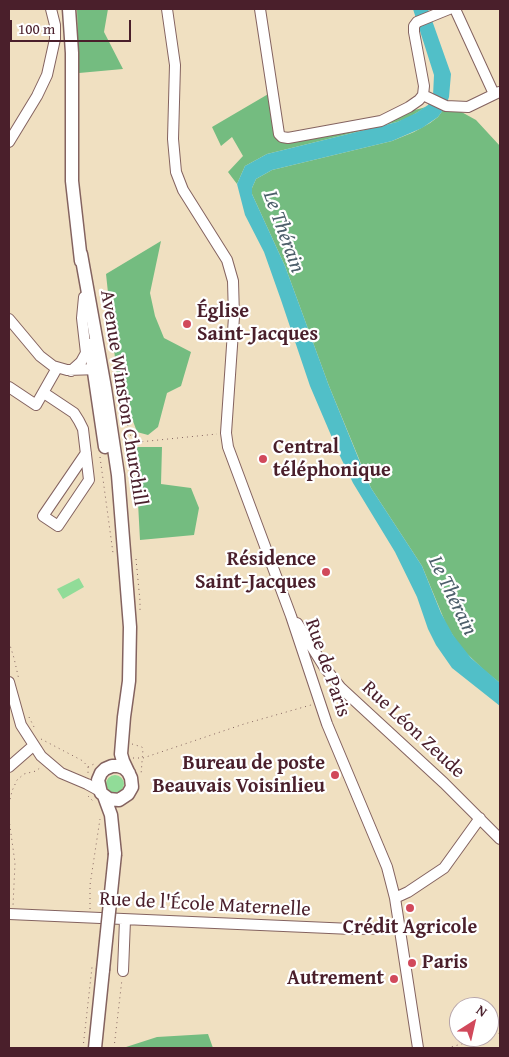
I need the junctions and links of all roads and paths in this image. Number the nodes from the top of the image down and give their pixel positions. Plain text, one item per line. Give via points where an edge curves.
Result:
1 (52, 9) edge
2 (69, 9) edge
3 (169, 9) edge
4 (260, 9) edge
5 (449, 9) edge
6 (455, 9) edge
7 (497, 93) edge
8 (427, 97) junction
9 (9, 142) edge
10 (81, 254) junction
11 (84, 296) junction
12 (9, 319) edge
13 (57, 368) junction
14 (98, 369) junction
15 (71, 370) junction
16 (9, 388) edge
17 (44, 393) junction
18 (226, 433) junction
19 (99, 450) dead end
20 (86, 453) junction
21 (114, 560) dead end
22 (291, 616) junction
23 (9, 642) edge
24 (12, 687) edge
25 (319, 703) junction
26 (27, 714) dead end
27 (124, 717) junction
28 (36, 730) dead end
29 (39, 735) dead end
30 (33, 746) junction
31 (128, 757) dead end
32 (46, 761) junction
33 (9, 767) edge
34 (102, 767) junction
35 (129, 773) junction
36 (73, 778) junction
37 (102, 794) junction
38 (122, 799) junction
39 (9, 804) edge
40 (100, 818) dead end
41 (480, 818) junction
42 (9, 819) edge
43 (500, 839) edge
44 (115, 854) junction
45 (395, 898) junction
46 (11, 914) edge
47 (90, 918) junction
48 (125, 920) junction
49 (400, 928) junction
50 (98, 969) junction
51 (123, 972) joint
52 (83, 1048) edge
53 (95, 1048) edge
54 (114, 1048) edge
55 (418, 1048) edge

1 - 9 street via 55,39 47,75 38,96
2 - 10 main road, Avenue Winston Churchill via 72,181
3 - 18 street, Rue de Paris via 175,65 173,139 176,172 182,190 229,265 233,281
4 - 8 street via 282,137 381,121
5 - 8 street via 414,26
6 - 7 street
7 - 8 street via 468,107 446,106
10 - 11 main road, Avenue Winston Churchill
10 - 14 main road, Avenue Winston Churchill
11 - 14 main road, Avenue Winston Churchill
11 - 15 street via 82,318 86,353
12 - 13 street via 40,356
13 - 15 street
13 - 17 street
14 - 15 street
14 - 18 path via 111,371 118,385 131,437 139,442
14 - 27 main road, Avenue Winston Churchill via 129,615 129,681
16 - 17 street via 36,405
17 - 20 street via 79,421
18 - 22 street, Rue de Paris via 229,452
19 - 21 path
20 - 20 street via 90,480 58,526 43,516
22 - 25 street, Rue de Paris
22 - 41 street, Rue Léon Zeude via 341,688
23 - 24 path via 14,658
24 - 30 street via 18,718
25 - 31 path via 143,758
25 - 45 street, Rue de Paris via 383,858
26 - 28 path
27 - 34 main road, Avenue Winston Churchill via 115,753
27 - 35 main road, Avenue Winston Churchill via 122,757
29 - 34 path via 46,743 83,760 88,767
30 - 32 street
30 - 33 street
32 - 36 street
32 - 39 path via 36,772 24,774 17,780
34 - 35 main road via 120,766
34 - 36 street via 90,776
34 - 37 main road via 98,780
35 - 38 main road via 131,788
36 - 37 street
37 - 38 main road via 113,800
37 - 44 main road via 112,818
38 - 44 main road via 117,812
40 - 47 path via 90,884
41 - 43 street, Rue Léon Zeude
41 - 45 street via 444,868
42 - 46 path via 15,863
44 - 50 main road, bridge
45 - 49 street, Rue de Paris
46 - 47 street, Rue de l'École Maternelle
47 - 48 street, Rue de l'École Maternelle
48 - 49 street, Rue de l'École Maternelle via 366,930
48 - 51 street
49 - 55 street, Rue de Paris
50 - 52 path
50 - 53 main road
51 - 54 path

